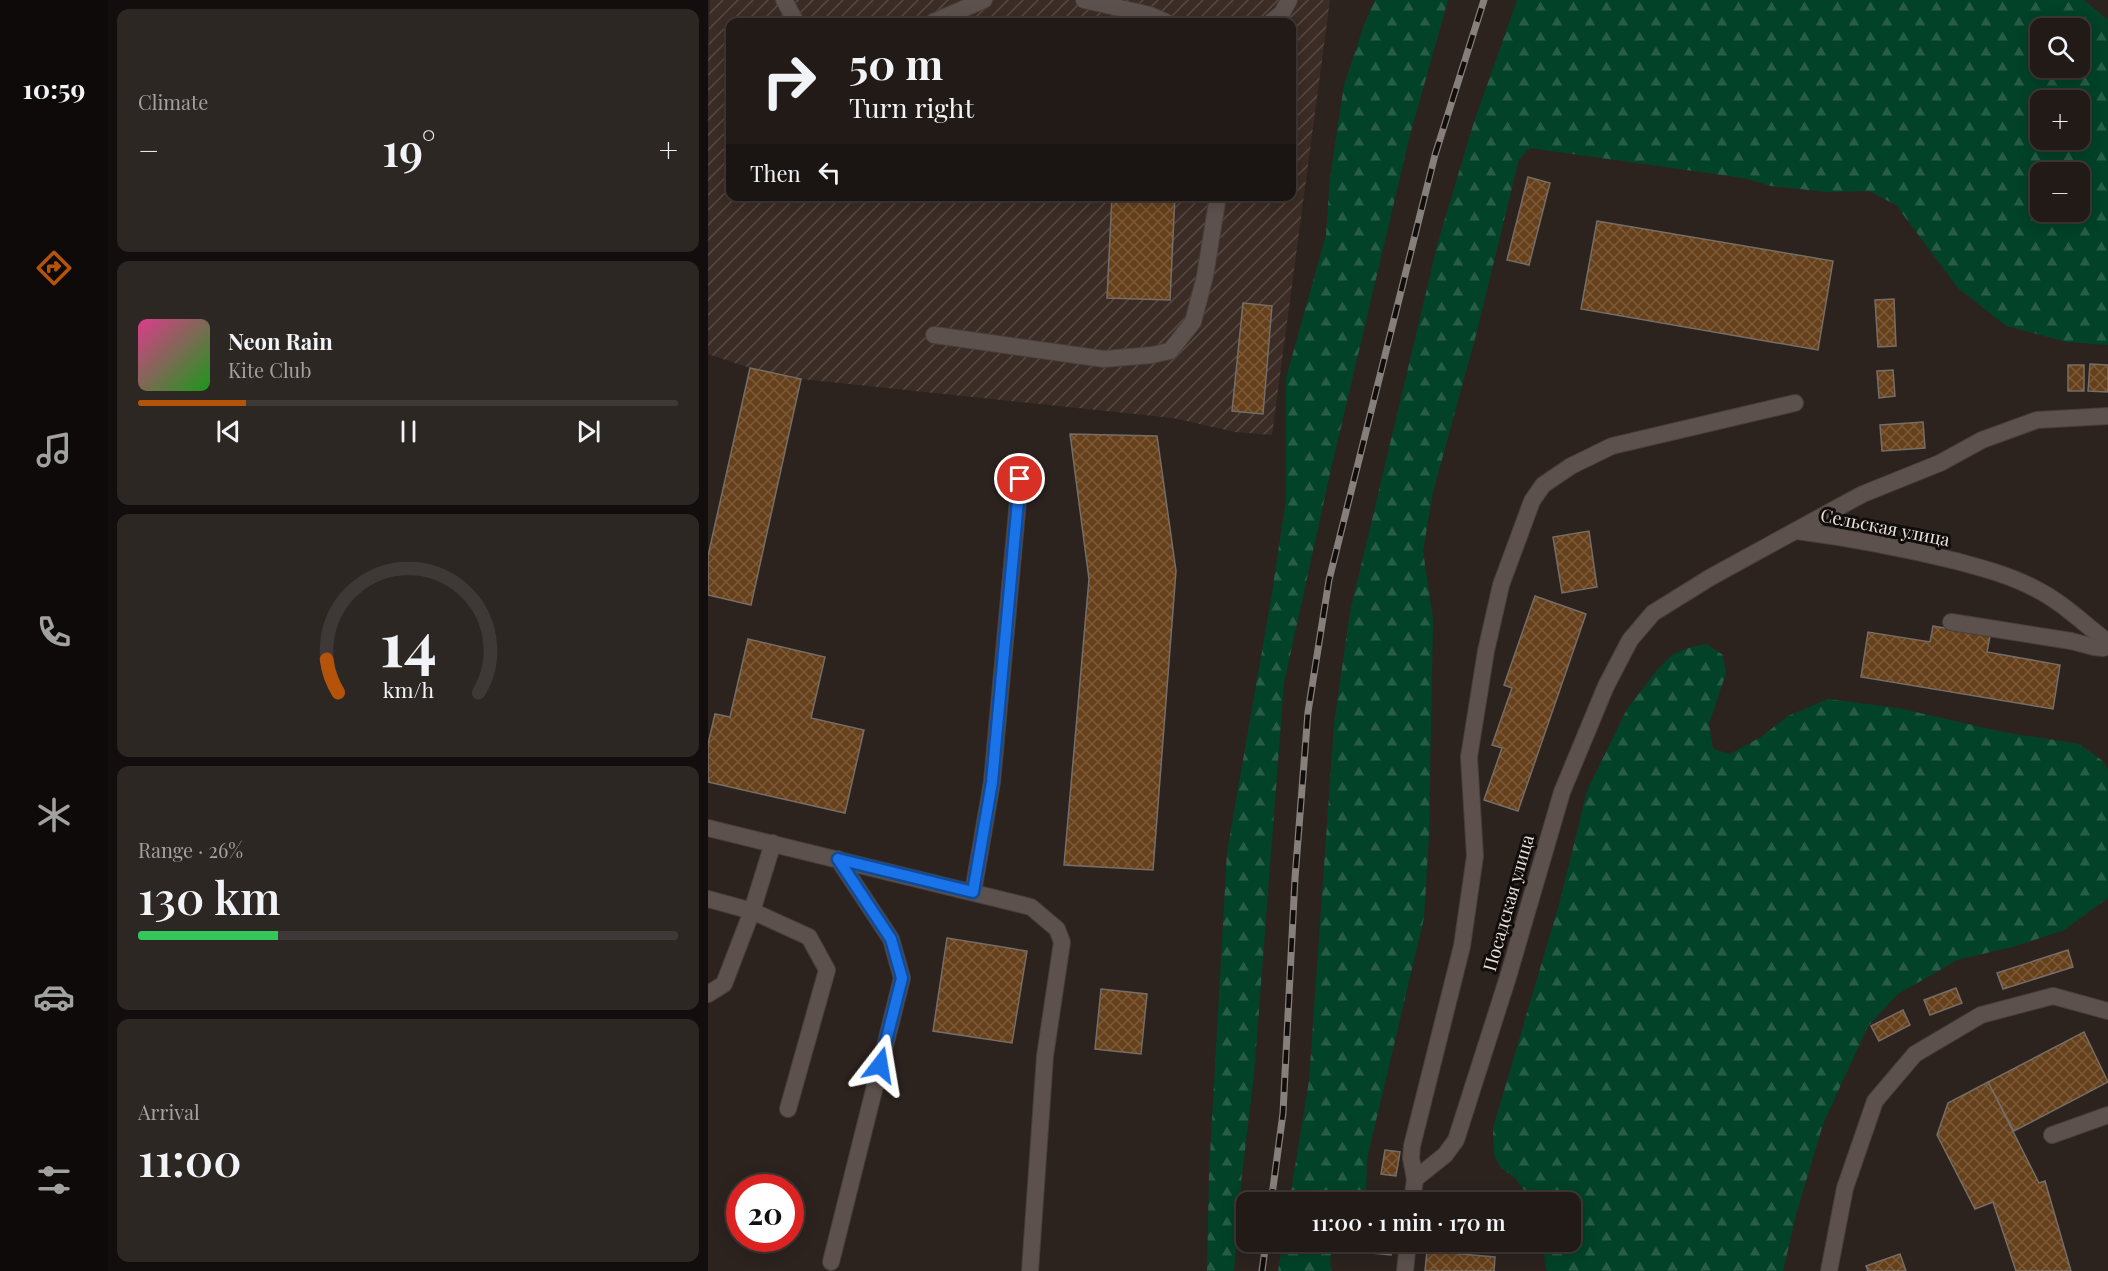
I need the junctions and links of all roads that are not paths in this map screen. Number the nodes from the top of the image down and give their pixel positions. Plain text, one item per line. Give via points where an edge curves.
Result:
1 (784, 0) edge
2 (984, 0) edge
3 (1084, 0) edge
4 (1289, 0) edge
5 (794, 18) edge
6 (942, 18) edge
7 (1157, 18) edge
8 (1276, 18) edge
9 (1217, 201) edge
10 (934, 334) dead end
11 (1795, 403) dead end
12 (2108, 416) edge
13 (1020, 479) dead end
14 (1797, 531) junction
15 (1653, 613) joint
16 (1951, 622) dead end
17 (2108, 644) edge
18 (708, 828) edge
19 (773, 843) junction
20 (838, 859) junction
21 (973, 892) junction
22 (708, 899) edge
23 (752, 911) junction
24 (708, 994) edge
25 (2108, 1011) edge
26 (788, 1109) dead end
27 (2108, 1115) edge
28 (2052, 1135) dead end
29 (1415, 1179) junction
30 (1413, 1192) edge
31 (1407, 1252) edge
32 (831, 1262) dead end
33 (1030, 1271) edge
34 (1405, 1271) edge
35 (1829, 1271) edge

1 - 5 street
2 - 6 street
3 - 7 street
4 - 8 street
9 - 10 street via 1193,322 1170,351 1104,359
11 - 29 street via 1612,446 1571,466 1544,485 1532,501 1501,585 1486,651 1469,757 1475,856 1462,946 1412,1146
12 - 14 street via 2037,420 1863,494
13 - 21 street via 992,782
14 - 15 street, Сельская улица
14 - 17 street, Сельская улица via 1909,549 2002,573 2061,605
15 - 29 street, Посадская улица via 1630,640 1606,686 1562,792 1456,1140 1445,1155
16 - 17 street via 2094,647
18 - 19 street
19 - 20 street
19 - 23 street
20 - 21 street
20 - 32 street via 891,939 902,978
21 - 33 street via 1031,907 1058,929 1062,942 1045,1056
22 - 23 street
23 - 24 street via 724,984
23 - 26 street via 809,937 827,970
25 - 35 street via 2054,996 1981,1015 1915,1054 1875,1101 1845,1188
27 - 28 street
29 - 30 street
31 - 34 street

